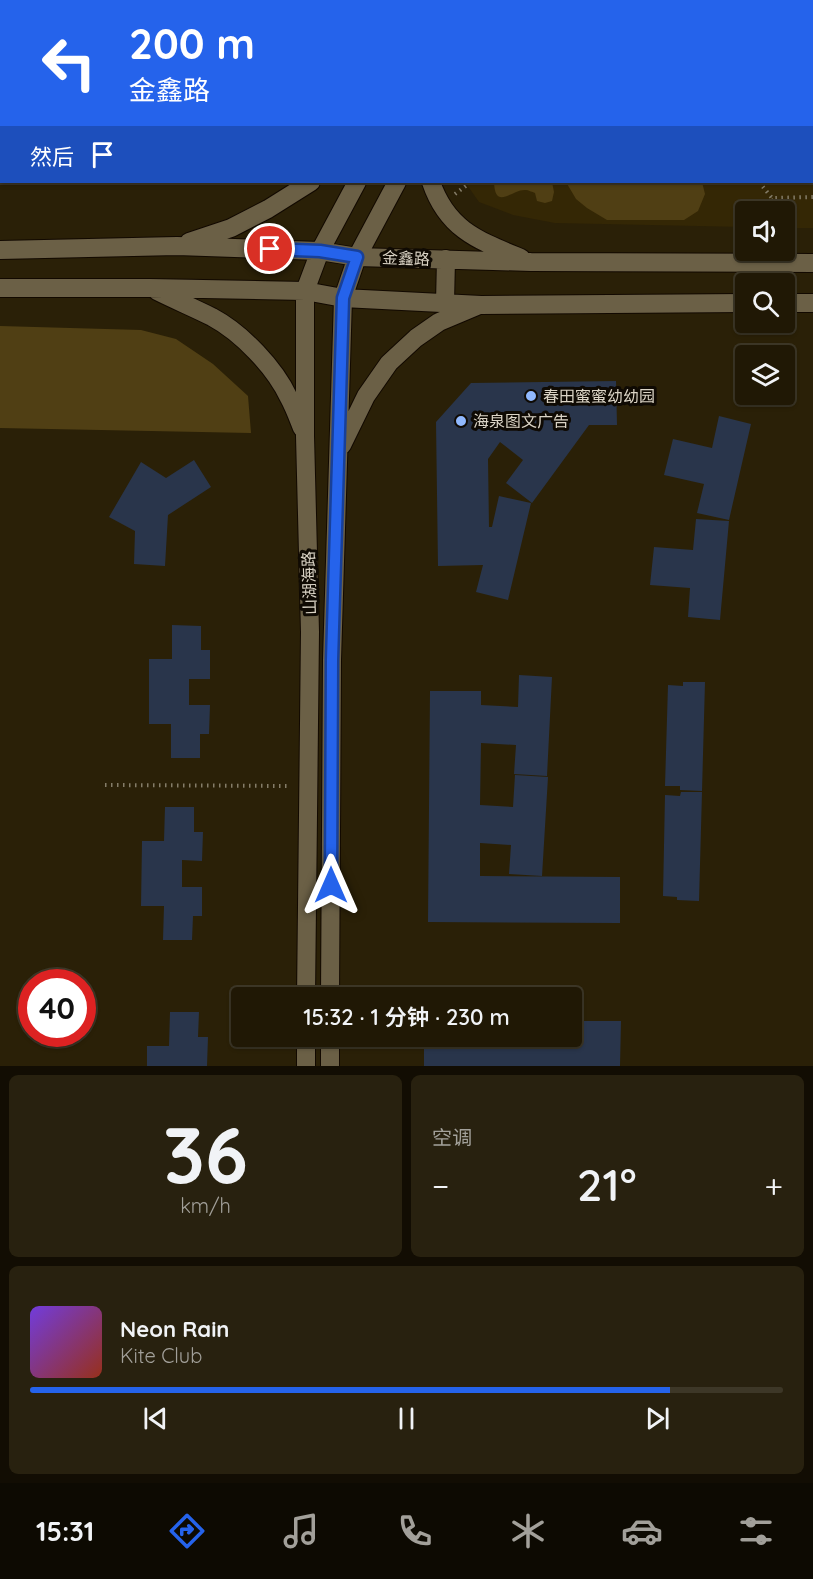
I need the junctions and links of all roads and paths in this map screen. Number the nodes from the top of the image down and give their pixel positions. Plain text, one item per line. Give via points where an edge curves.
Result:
1 (309, 183) edge
2 (356, 183) edge
3 (396, 183) edge
4 (431, 183) edge
5 (760, 183) edge
6 (813, 197) edge
7 (772, 198) junction
8 (769, 201) edge
9 (177, 246) junction
10 (0, 250) edge
11 (320, 251) junction
12 (357, 257) junction
13 (446, 259) junction
14 (531, 262) junction
15 (813, 263) edge
16 (0, 288) edge
17 (150, 288) junction
18 (305, 291) junction
19 (343, 298) junction
20 (445, 303) junction
21 (735, 303) edge
22 (795, 303) edge
23 (813, 303) edge
24 (481, 305) junction
25 (305, 436) junction
26 (339, 452) junction
27 (105, 785) dead end
28 (309, 786) junction
29 (306, 987) edge
30 (330, 987) edge
31 (306, 1047) edge
32 (330, 1047) edge
33 (306, 1066) edge
34 (330, 1066) edge

1 - 9 street via 231,228
2 - 11 street, 山湖海路
3 - 12 street, 山湖海路
4 - 14 street via 441,206 458,226 485,243
5 - 7 path
6 - 7 path
7 - 8 path
9 - 10 street, 金鑫路
9 - 11 street, 金鑫路
11 - 12 street, 金鑫路
11 - 18 street, 山湖海路
12 - 13 street, 金鑫路
12 - 19 street, 山湖海路
13 - 14 street, 金鑫路
13 - 20 street
14 - 15 street, 金鑫路
16 - 17 street
17 - 18 street
17 - 25 street via 214,318 254,351 288,396
18 - 19 street
18 - 25 street, 山湖海路
19 - 20 street
19 - 26 street, 山湖海路
20 - 24 street
21 - 24 street
22 - 23 street
24 - 26 street via 438,322 389,363 366,396
25 - 28 street, 山湖海路
26 - 30 street, 山湖海路 via 332,660
27 - 28 path
28 - 29 street, 山湖海路
31 - 33 street
32 - 34 street

